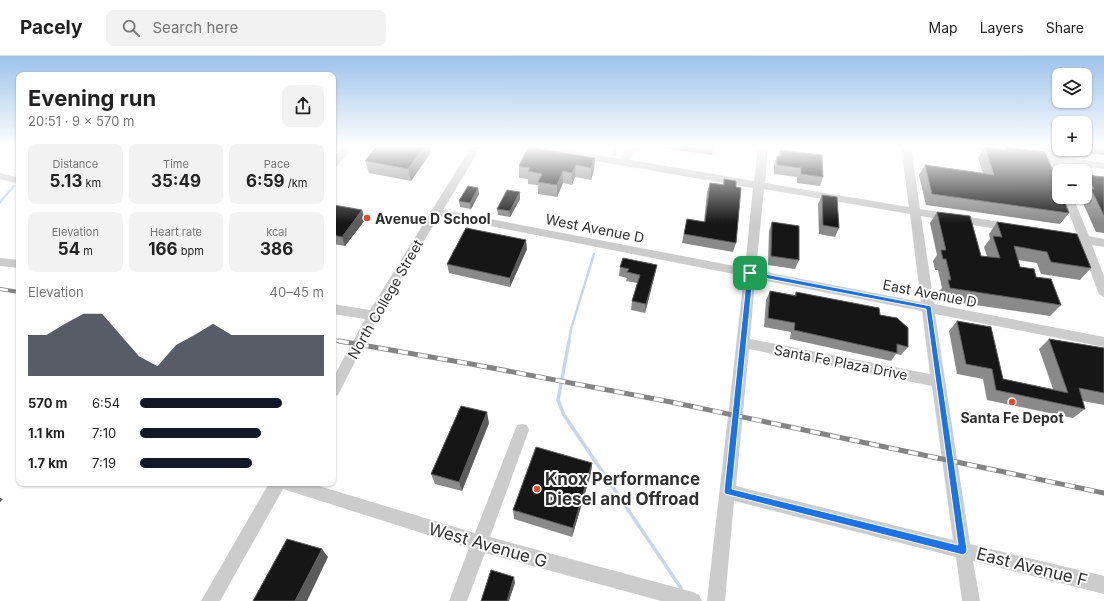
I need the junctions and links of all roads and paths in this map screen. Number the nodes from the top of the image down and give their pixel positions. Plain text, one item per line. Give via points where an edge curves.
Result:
1 (460, 172) edge
2 (686, 172) edge
3 (760, 172) edge
4 (910, 172) edge
5 (0, 176) edge
6 (16, 180) edge
7 (759, 185) junction
8 (1071, 204) edge
9 (915, 210) junction
10 (435, 212) junction
11 (1022, 229) edge
12 (1053, 234) edge
13 (1084, 240) junction
14 (1104, 243) edge
15 (0, 262) edge
16 (16, 264) edge
17 (750, 273) junction
18 (1104, 292) edge
19 (929, 308) junction
20 (336, 309) edge
21 (373, 315) junction
22 (1104, 342) edge
23 (743, 343) junction
24 (938, 381) junction
25 (336, 385) edge
26 (522, 430) dead end
27 (276, 486) edge
28 (295, 486) edge
29 (728, 492) junction
30 (480, 543) junction
31 (963, 550) junction
32 (1104, 585) edge
33 (210, 601) edge
34 (458, 601) edge
35 (692, 601) edge
36 (716, 601) edge
37 (971, 601) edge

1 - 10 street, North College Street
2 - 7 street
3 - 7 street
4 - 9 street
5 - 6 street
7 - 9 street
7 - 17 street
8 - 13 street
9 - 11 street
9 - 19 street
10 - 17 street, West Avenue D
10 - 21 street, North College Street
12 - 13 street
13 - 14 street
13 - 18 street
15 - 16 street
17 - 19 street, East Avenue D
17 - 23 street
19 - 22 street, East Avenue D
19 - 24 street
20 - 21 street
21 - 25 street, North College Street
23 - 24 street, Santa Fe Plaza Drive
23 - 29 street
24 - 31 street
26 - 30 street
27 - 33 street
28 - 30 street, West Avenue G
29 - 31 street, East Avenue F
29 - 36 street
30 - 34 street
30 - 35 street, West Avenue G
31 - 32 street, East Avenue F
31 - 37 street

